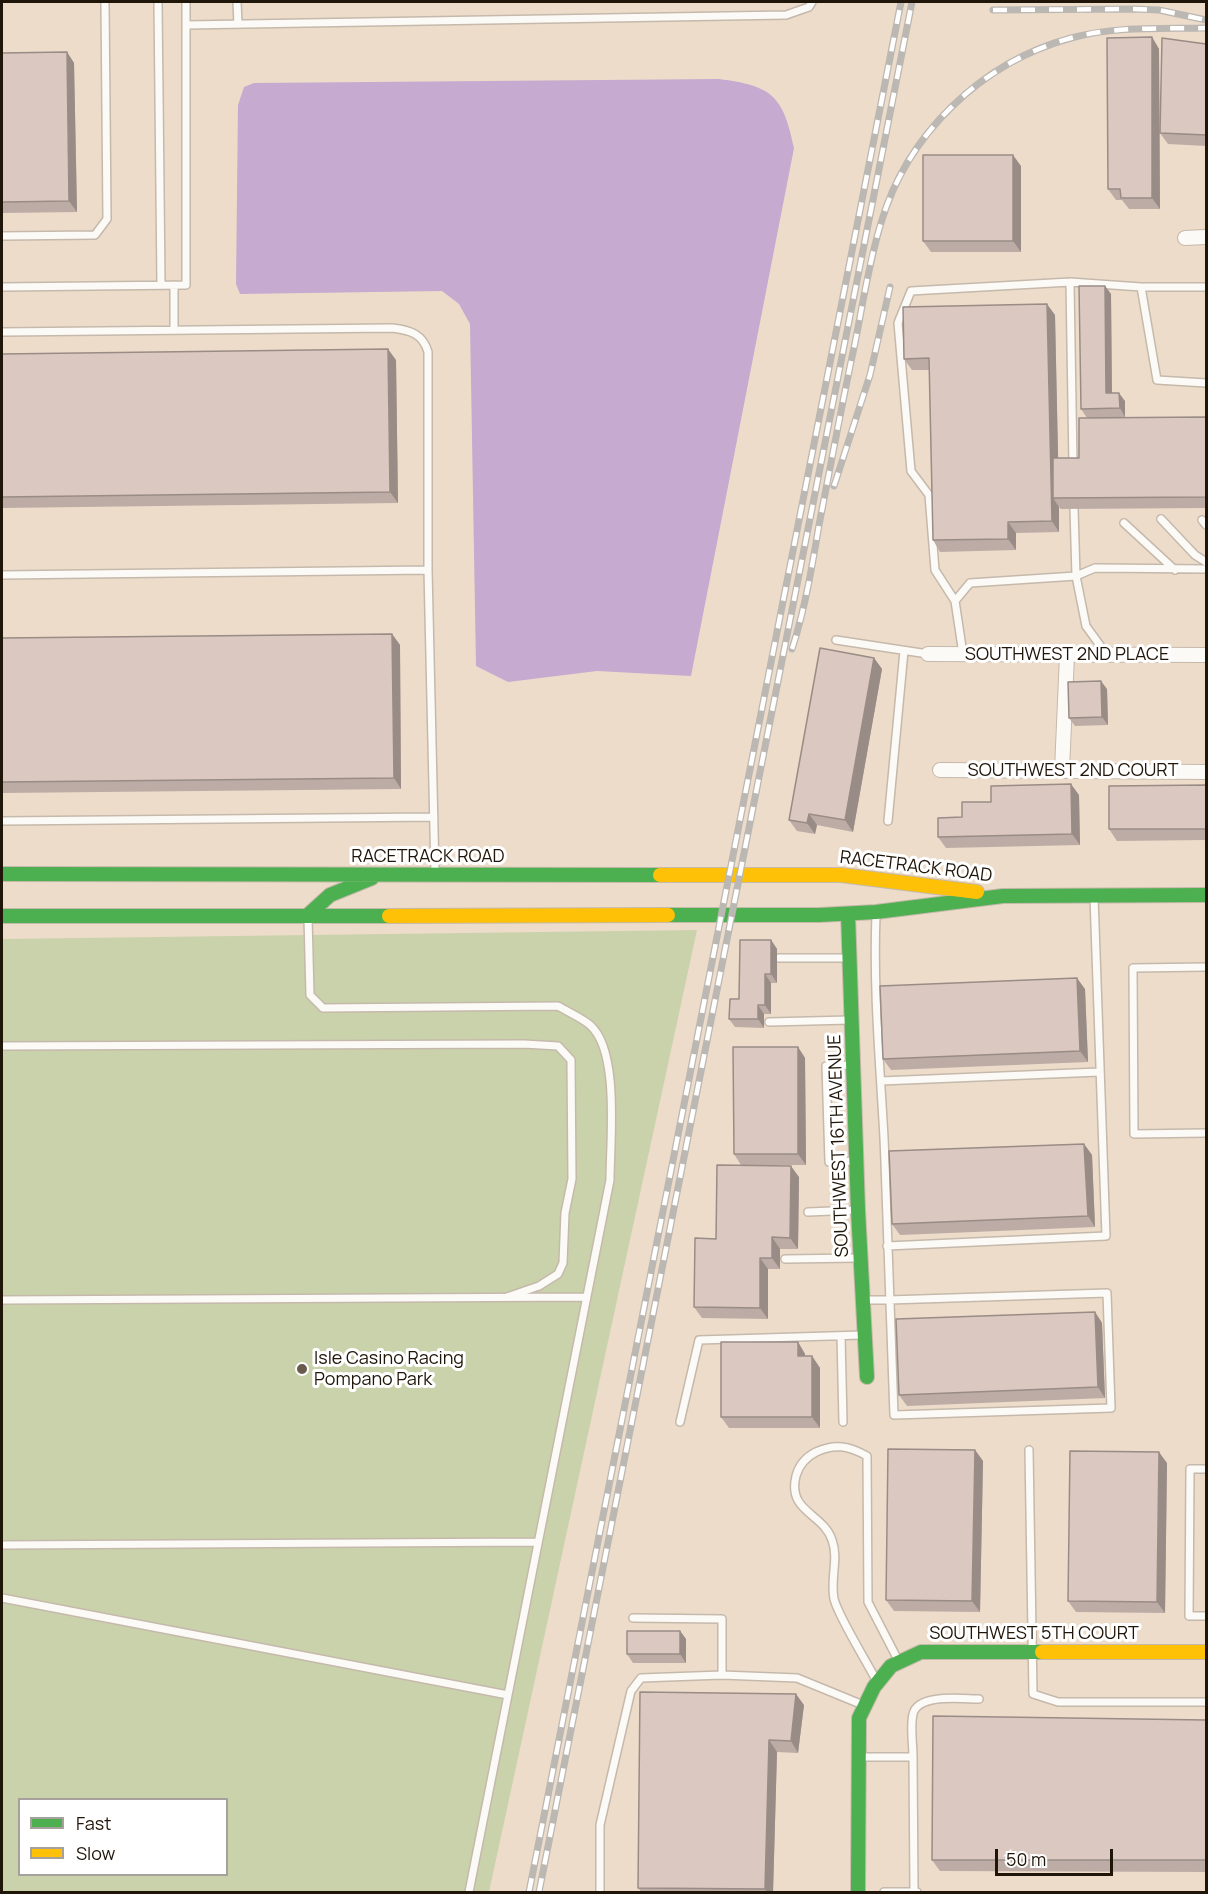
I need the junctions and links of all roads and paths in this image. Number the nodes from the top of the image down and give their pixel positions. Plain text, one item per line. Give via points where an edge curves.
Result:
1 (105, 2) edge
2 (158, 2) edge
3 (186, 2) edge
4 (237, 2) edge
5 (812, 2) edge
6 (238, 24) junction
7 (186, 25) junction
8 (2, 236) edge
9 (1206, 237) edge
10 (1185, 238) dead end
11 (1070, 282) junction
12 (161, 285) junction
13 (174, 285) junction
14 (2, 286) edge
15 (1141, 287) junction
16 (1206, 287) edge
17 (174, 330) junction
18 (2, 332) edge
19 (1206, 383) edge
20 (1073, 469) edge
21 (1074, 509) edge
22 (1161, 519) dead end
23 (1124, 522) dead end
24 (1206, 562) edge
25 (1206, 569) edge
26 (428, 570) junction
27 (1174, 570) junction
28 (2, 575) edge
29 (1076, 576) junction
30 (955, 600) junction
31 (836, 640) dead end
32 (904, 651) junction
33 (928, 654) joint
34 (963, 654) junction
35 (1067, 655) junction
36 (1107, 655) junction
37 (1206, 655) edge
38 (940, 770) dead end
39 (1062, 770) junction
40 (1206, 772) edge
41 (434, 817) junction
42 (2, 821) edge
43 (888, 821) dead end
44 (2, 874) edge
45 (380, 875) junction
46 (436, 875) junction
47 (1094, 895) junction
48 (1206, 895) edge
49 (1003, 896) junction
50 (876, 912) junction
51 (848, 914) junction
52 (308, 915) junction
53 (2, 916) edge
54 (779, 958) dead end
55 (849, 958) junction
56 (1206, 967) edge
57 (853, 1020) junction
58 (769, 1022) dead end
59 (2, 1046) edge
60 (854, 1065) junction
61 (1099, 1072) junction
62 (881, 1081) junction
63 (1206, 1133) edge
64 (857, 1161) junction
65 (858, 1210) junction
66 (808, 1212) dead end
67 (887, 1246) junction
68 (861, 1258) junction
69 (785, 1259) dead end
70 (507, 1297) junction
71 (586, 1297) junction
72 (2, 1300) edge
73 (863, 1300) junction
74 (889, 1300) junction
75 (865, 1335) junction
76 (842, 1336) junction
77 (867, 1377) dead end
78 (680, 1422) dead end
79 (843, 1422) dead end
80 (1029, 1450) dead end
81 (1206, 1469) edge
82 (538, 1542) junction
83 (2, 1545) edge
84 (2, 1598) edge
85 (1206, 1616) edge
86 (633, 1618) dead end
87 (1031, 1651) junction
88 (1206, 1652) edge
89 (899, 1662) junction
90 (722, 1675) junction
91 (875, 1684) junction
92 (508, 1695) junction
93 (979, 1699) dead end
94 (1206, 1702) edge
95 (865, 1706) junction
96 (860, 1757) junction
97 (913, 1757) junction
98 (915, 1892) edge
99 (469, 1893) edge
100 (600, 1893) edge
101 (858, 1893) edge
102 (884, 1893) edge

1 - 8 lane via 107,219 95,235
2 - 12 lane
3 - 7 lane
4 - 6 lane
5 - 6 lane via 809,7 786,15
6 - 7 lane
7 - 13 lane via 186,285
9 - 10 street
11 - 15 lane
11 - 20 lane
11 - 30 lane via 911,291 898,323 911,471 929,495 935,570
12 - 13 lane
12 - 14 lane
13 - 17 lane
15 - 16 lane
15 - 19 lane via 1157,380
17 - 18 lane
17 - 26 lane via 392,328 406,330 425,341
21 - 29 lane
22 - 24 lane
23 - 27 lane
25 - 27 lane
26 - 28 lane
26 - 41 lane
27 - 29 lane via 1095,568
29 - 30 lane via 970,584
29 - 36 lane via 1086,626
30 - 34 lane
31 - 32 lane
32 - 33 lane
32 - 43 lane
33 - 34 street, SOUTHWEST 2ND PLACE
34 - 35 street, SOUTHWEST 2ND PLACE
35 - 36 street, SOUTHWEST 2ND PLACE
35 - 39 street
36 - 37 street, SOUTHWEST 2ND PLACE
38 - 39 street, SOUTHWEST 2ND COURT
39 - 40 street, SOUTHWEST 2ND COURT
41 - 42 lane
41 - 46 lane
44 - 45 street, RACETRACK ROAD
45 - 46 street, RACETRACK ROAD
45 - 52 street via 330,895
46 - 49 street, RACETRACK ROAD via 841,875
47 - 48 street
47 - 49 street
47 - 61 lane
49 - 50 street, RACETRACK ROAD
50 - 51 street, RACETRACK ROAD
50 - 62 lane via 874,952
51 - 52 street, RACETRACK ROAD
51 - 55 street, SOUTHWEST 16TH AVENUE
52 - 53 street, RACETRACK ROAD
52 - 71 lane via 310,995 322,1008 558,1006 590,1025 603,1042 610,1066 610,1180
54 - 55 lane
55 - 57 street, SOUTHWEST 16TH AVENUE
56 - 63 lane via 1133,968 1134,1134
57 - 58 lane
57 - 60 street, SOUTHWEST 16TH AVENUE
59 - 70 lane via 558,1046 571,1060 572,1179 565,1214 563,1263 558,1274
60 - 64 street, SOUTHWEST 16TH AVENUE
60 - 64 lane via 826,1066 827,1108 829,1162
61 - 62 lane
61 - 67 lane via 1106,1236
62 - 67 lane
64 - 65 street, SOUTHWEST 16TH AVENUE
65 - 66 lane
65 - 68 street, SOUTHWEST 16TH AVENUE
67 - 74 lane
68 - 69 lane
68 - 73 street, SOUTHWEST 16TH AVENUE
70 - 71 lane
70 - 72 lane
71 - 82 lane
73 - 74 lane
73 - 75 street, SOUTHWEST 16TH AVENUE
74 - 74 lane via 1107,1293 1112,1408 894,1415
75 - 76 lane
75 - 77 street, SOUTHWEST 16TH AVENUE
76 - 78 lane via 699,1340
76 - 79 lane
80 - 87 lane
81 - 85 lane via 1190,1469 1189,1605 1189,1616
82 - 83 lane
82 - 92 lane
84 - 92 lane
86 - 90 lane via 722,1619
87 - 88 street, SOUTHWEST 5TH COURT
87 - 89 street, SOUTHWEST 5TH COURT via 921,1652
87 - 94 lane via 1033,1694 1058,1702
89 - 91 street, SOUTHWEST 5TH COURT
89 - 91 lane via 868,1602 867,1456 849,1446 827,1447 808,1456 798,1469 796,1498 832,1537 836,1556 835,1600
90 - 95 lane via 797,1678
90 - 100 lane via 641,1678 631,1691 600,1825
91 - 95 street
92 - 99 lane
93 - 97 lane via 936,1698 919,1705 913,1712
95 - 96 street via 860,1718
96 - 97 lane
96 - 101 street
97 - 98 lane
98 - 102 lane

